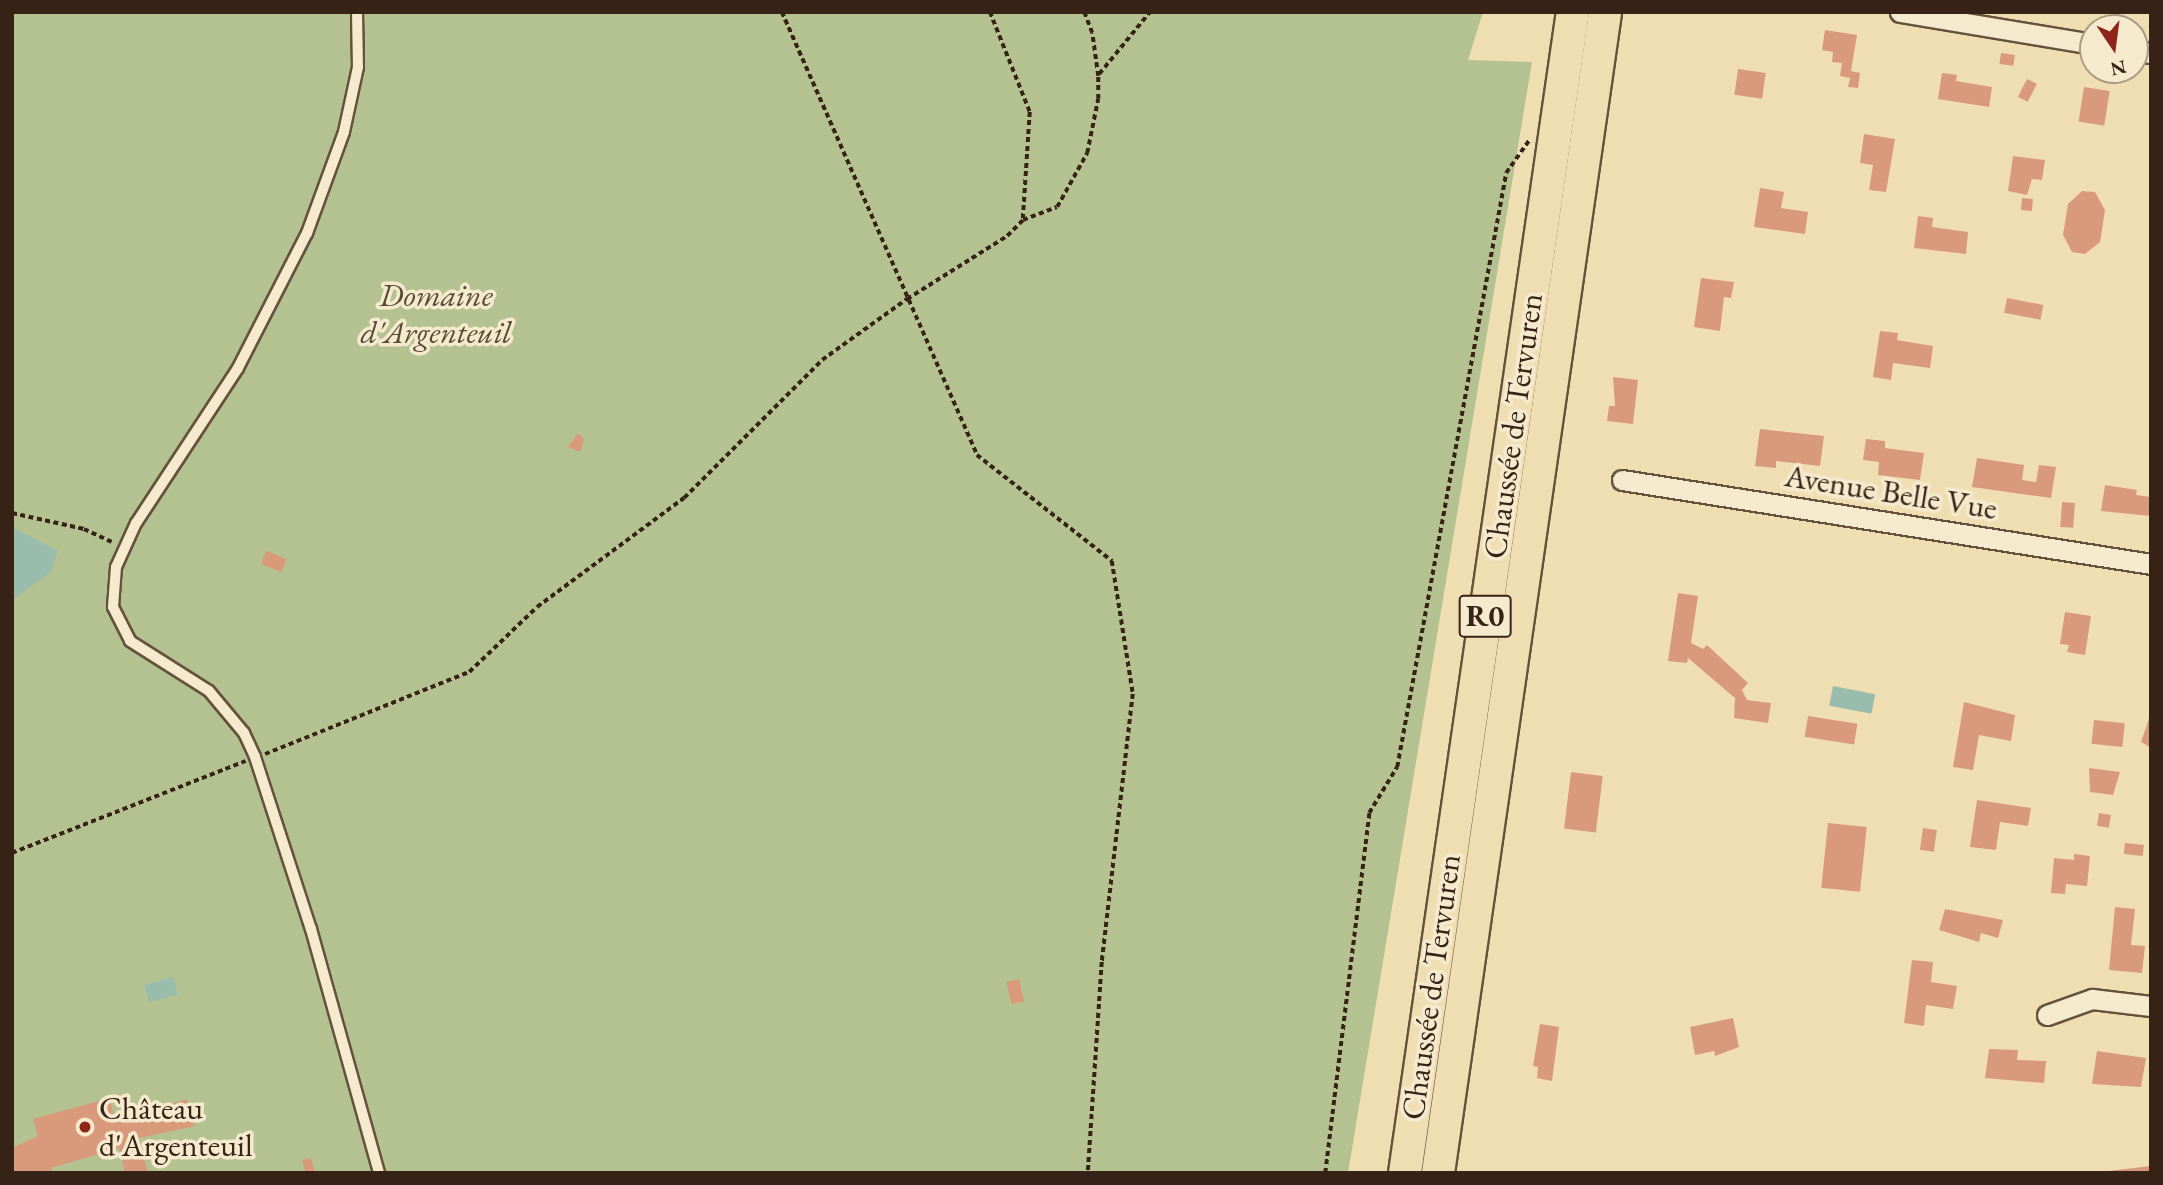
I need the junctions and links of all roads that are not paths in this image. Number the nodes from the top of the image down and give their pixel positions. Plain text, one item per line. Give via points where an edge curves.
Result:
1 (357, 12) edge
2 (1573, 12) edge
3 (1605, 12) edge
4 (1900, 12) edge
5 (2079, 42) edge
6 (1622, 480) dead end
7 (2151, 564) edge
8 (2151, 1006) edge
9 (2047, 1015) dead end
10 (379, 1173) edge
11 (1405, 1173) edge
12 (1438, 1173) edge

1 - 10 lane via 358,66 344,132 307,233 238,368 136,523 116,567 114,588 120,625 130,641 209,691 244,733 255,757 311,929
2 - 11 highway, Chaussée de Tervuren / R0
3 - 12 highway, Chaussée de Tervuren / R0
4 - 5 street
6 - 7 street, Avenue Belle Vue
8 - 9 street via 2092,999

